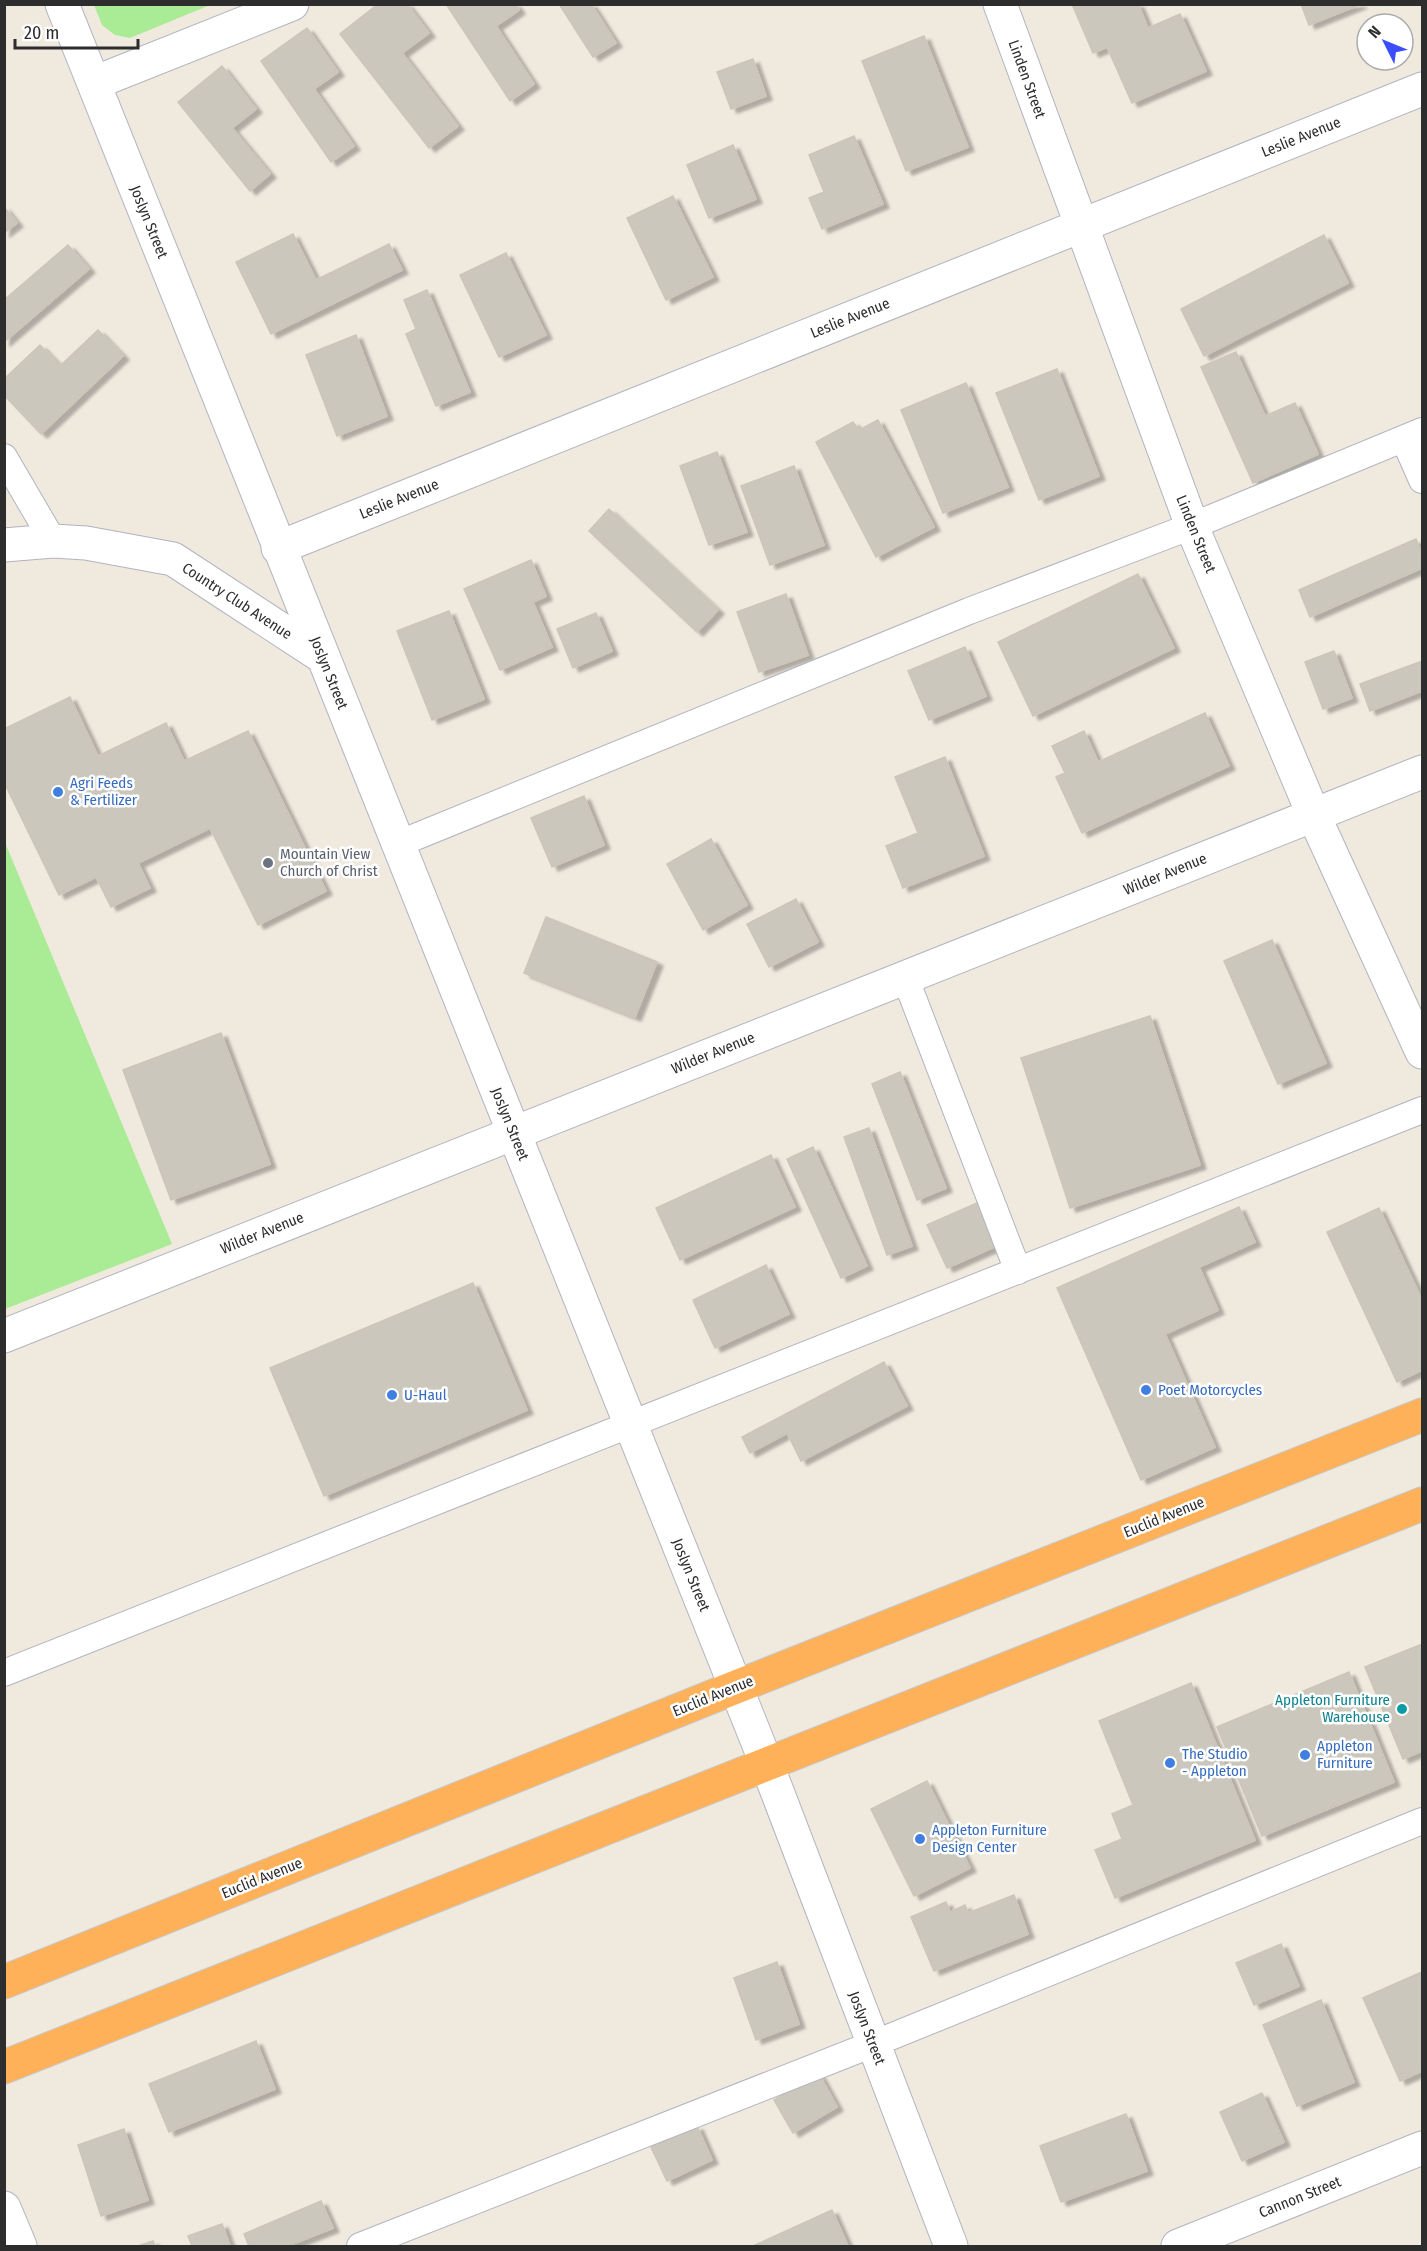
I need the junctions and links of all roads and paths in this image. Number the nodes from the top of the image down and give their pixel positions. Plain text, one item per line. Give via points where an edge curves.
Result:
1 (62, 4) edge
2 (292, 4) edge
3 (1000, 4) edge
4 (94, 83) junction
5 (1422, 88) edge
6 (1081, 225) junction
7 (1413, 435) edge
8 (4, 457) edge
9 (1422, 480) edge
10 (1192, 526) junction
11 (53, 541) junction
12 (4, 545) edge
13 (278, 548) junction
14 (323, 657) junction
15 (1422, 772) edge
16 (1314, 816) junction
17 (398, 844) junction
18 (905, 977) junction
19 (1422, 1052) edge
20 (1422, 1110) edge
21 (514, 1133) junction
22 (1018, 1271) junction
23 (4, 1336) edge
24 (1422, 1415) edge
25 (631, 1425) junction
26 (1422, 1504) edge
27 (4, 1673) edge
28 (736, 1687) junction
29 (767, 1764) junction
30 (1422, 1821) edge
31 (4, 1982) edge
32 (873, 2044) junction
33 (4, 2067) edge
34 (1422, 2148) edge
35 (4, 2208) edge
36 (20, 2247) edge
37 (360, 2247) edge
38 (951, 2247) edge
39 (1178, 2247) edge

1 - 4 street, Joslyn Street
2 - 4 street
3 - 6 street, Linden Street
4 - 13 street, Joslyn Street
5 - 6 street, Leslie Avenue
6 - 10 street, Linden Street
6 - 13 street, Leslie Avenue
7 - 9 lane
7 - 10 lane
8 - 11 lane
10 - 16 street, Linden Street
10 - 17 lane via 947,620
11 - 12 street, Country Club Avenue
11 - 14 street, Country Club Avenue via 173,559
13 - 14 street, Joslyn Street
14 - 17 street, Joslyn Street
15 - 16 street, Wilder Avenue
16 - 18 street, Wilder Avenue
16 - 19 street, Linden Street
17 - 21 street, Joslyn Street
18 - 21 street, Wilder Avenue
18 - 22 lane
20 - 22 lane
21 - 23 street, Wilder Avenue
21 - 25 street, Joslyn Street
22 - 25 lane
24 - 28 highway, Euclid Avenue
25 - 27 lane
25 - 28 street, Joslyn Street
26 - 29 highway
28 - 29 street, Joslyn Street
28 - 31 highway, Euclid Avenue
29 - 32 street, Joslyn Street
29 - 33 highway
30 - 32 lane
32 - 37 lane
32 - 38 street, Joslyn Street
34 - 39 street, Cannon Street
35 - 36 street

